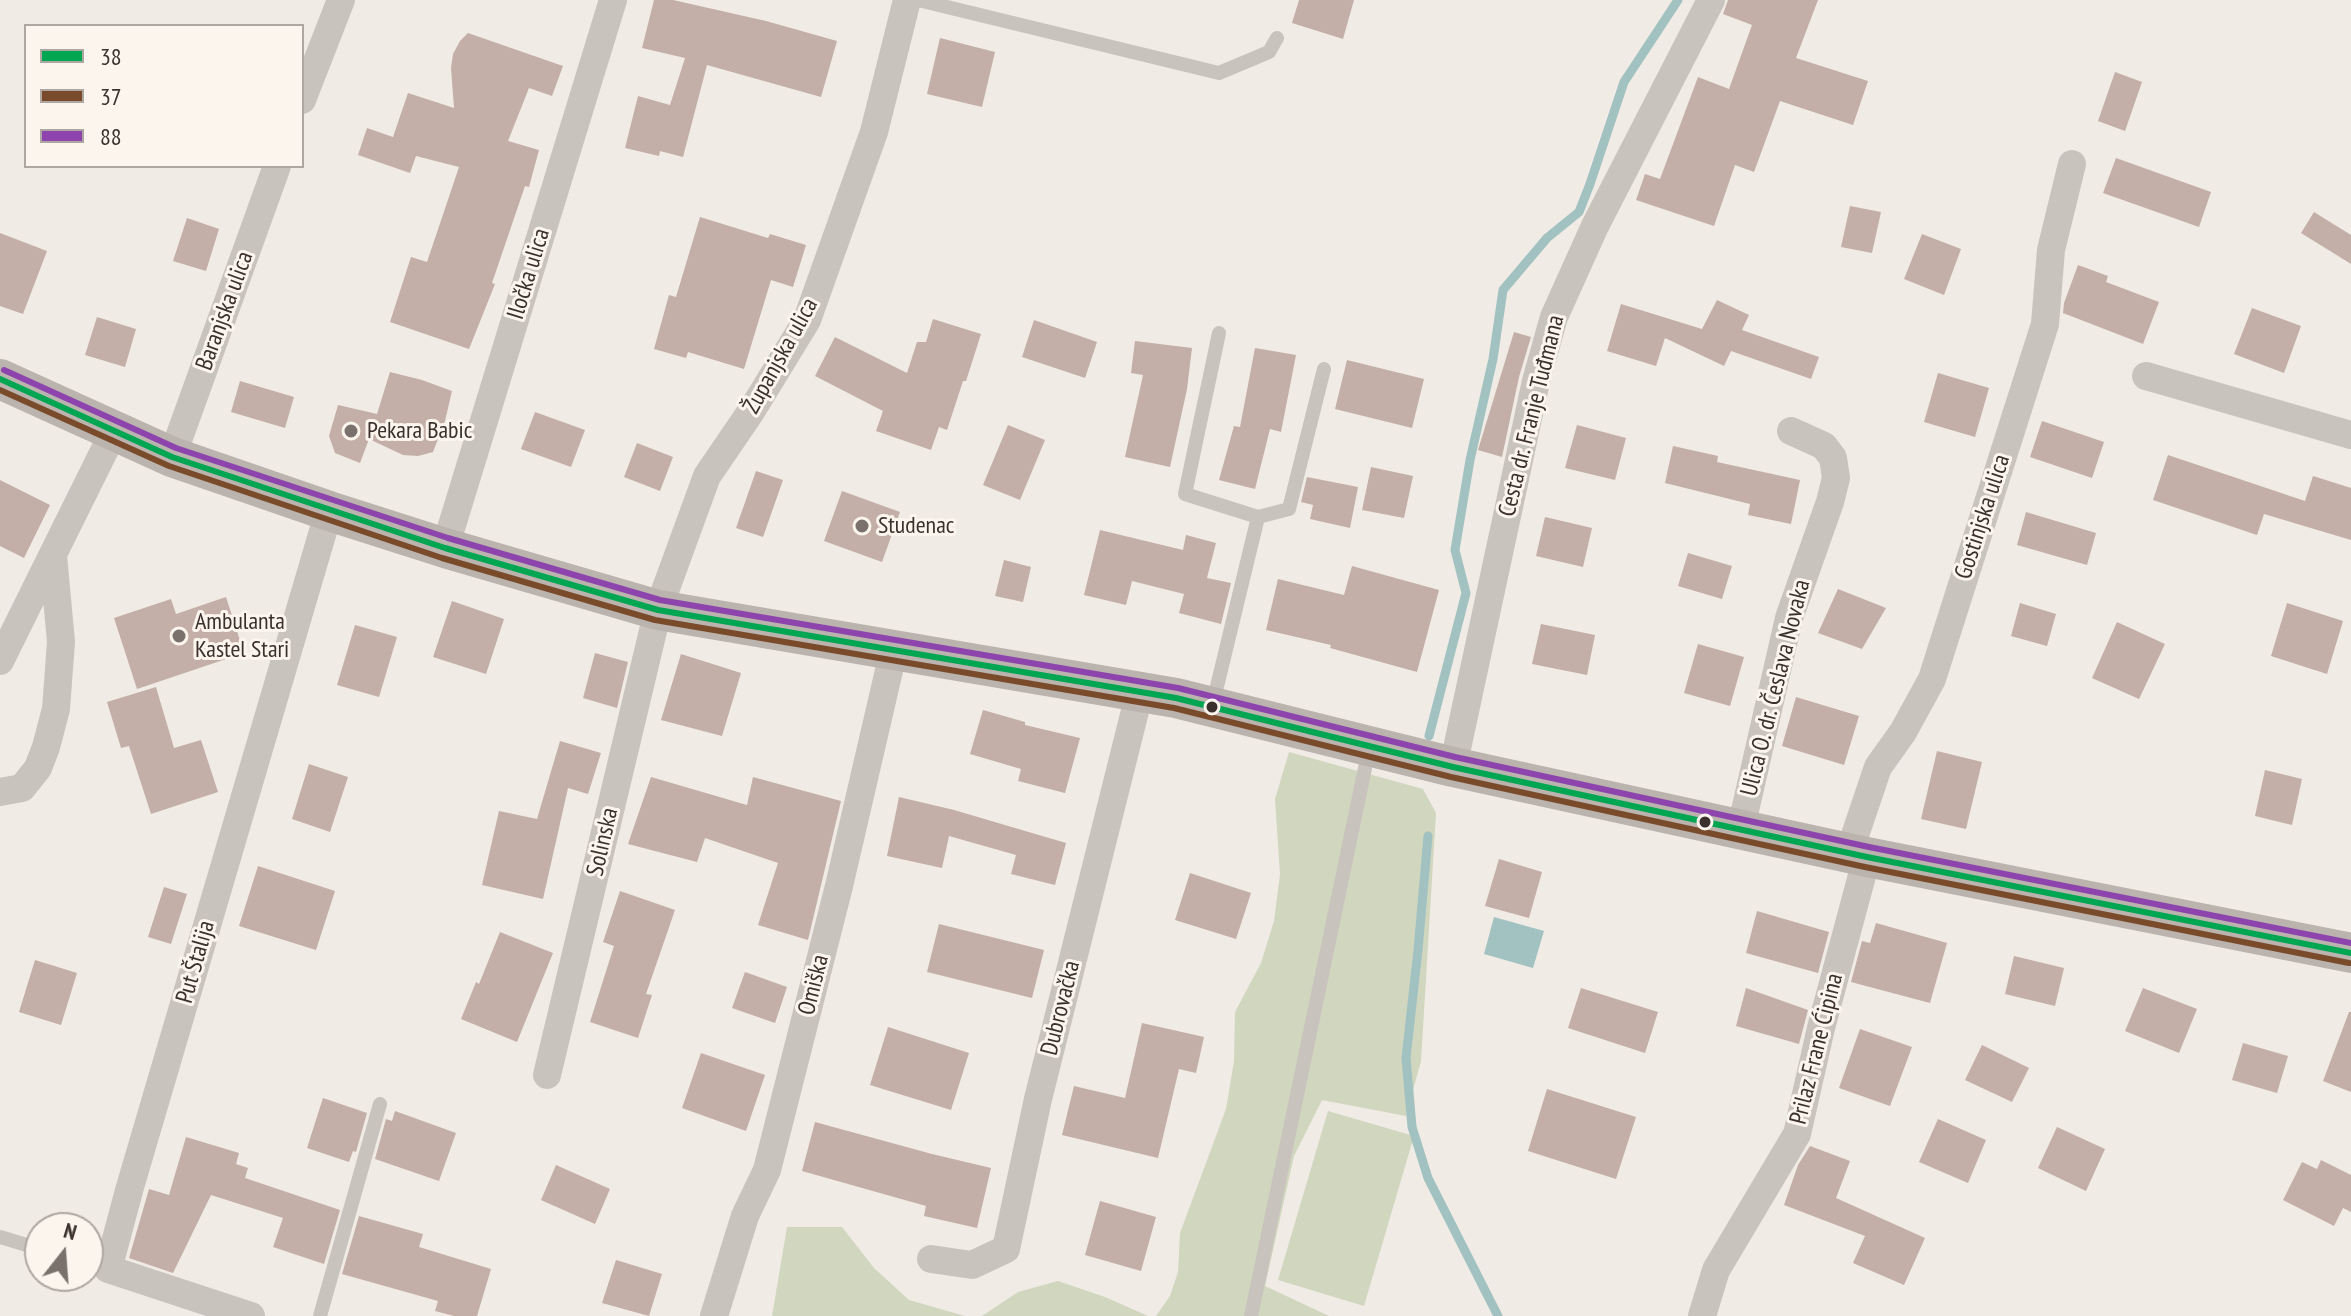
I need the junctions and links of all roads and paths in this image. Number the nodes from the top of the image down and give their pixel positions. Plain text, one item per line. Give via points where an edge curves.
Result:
1 (341, 0) edge
2 (613, 0) edge
3 (907, 0) edge
4 (918, 0) edge
5 (1711, 0) edge
6 (1277, 38) dead end
7 (304, 95) edge
8 (2072, 164) dead end
9 (276, 168) edge
10 (1219, 333) dead end
11 (1324, 369) dead end
12 (2146, 376) dead end
13 (0, 379) edge
14 (114, 431) junction
15 (1791, 431) dead end
16 (2351, 435) edge
17 (172, 457) junction
18 (329, 511) junction
19 (1258, 517) junction
20 (445, 548) junction
21 (53, 555) junction
22 (658, 610) junction
23 (894, 649) junction
24 (0, 661) edge
25 (1140, 691) junction
26 (1212, 706) junction
27 (1370, 746) junction
28 (1453, 767) junction
29 (0, 792) edge
30 (1741, 828) junction
31 (1858, 855) junction
32 (2351, 953) edge
33 (547, 1075) dead end
34 (380, 1104) dead end
35 (0, 1237) edge
36 (24, 1244) edge
37 (104, 1251) edge
38 (931, 1259) dead end
39 (104, 1268) edge
40 (251, 1316) edge
41 (320, 1316) edge
42 (714, 1316) edge
43 (1251, 1316) edge
44 (1702, 1316) edge

1 - 7 street
2 - 20 street, Iločka ulica
3 - 22 street, Županjska ulica via 874,132 807,320 707,476
4 - 6 lane via 1219,73 1269,52
5 - 28 street, Cesta dr. Franje Tuđmana via 1554,317
8 - 31 street, Gostinjska ulica via 2051,250 2045,324 1932,679 1878,767
9 - 17 street, Baranjska ulica
10 - 19 lane via 1185,494
11 - 19 lane via 1289,509
12 - 16 street
13 - 14 main road
14 - 17 main road
14 - 21 street
15 - 30 street, Ulica O. dr. Česlava Novaka via 1824,446 1833,458 1836,478 1789,618
17 - 18 main road
18 - 20 main road
18 - 37 street, Put Štalija via 130,1187
19 - 26 lane
20 - 22 main road
21 - 24 street
21 - 29 street via 61,642 56,709 38,768 22,788
22 - 23 main road
22 - 33 street, Solinska
23 - 25 main road
23 - 42 street, Omiška via 767,1170 745,1216
25 - 26 main road
25 - 38 street, Dubrovačka via 1006,1249 972,1265
26 - 27 main road
27 - 28 main road
27 - 43 lane
28 - 30 main road
30 - 31 main road
31 - 32 main road
31 - 44 street, Prilaz Frane Ćipina via 1797,1134 1716,1270
34 - 41 lane
35 - 36 lane
39 - 40 street, Put Štalija

